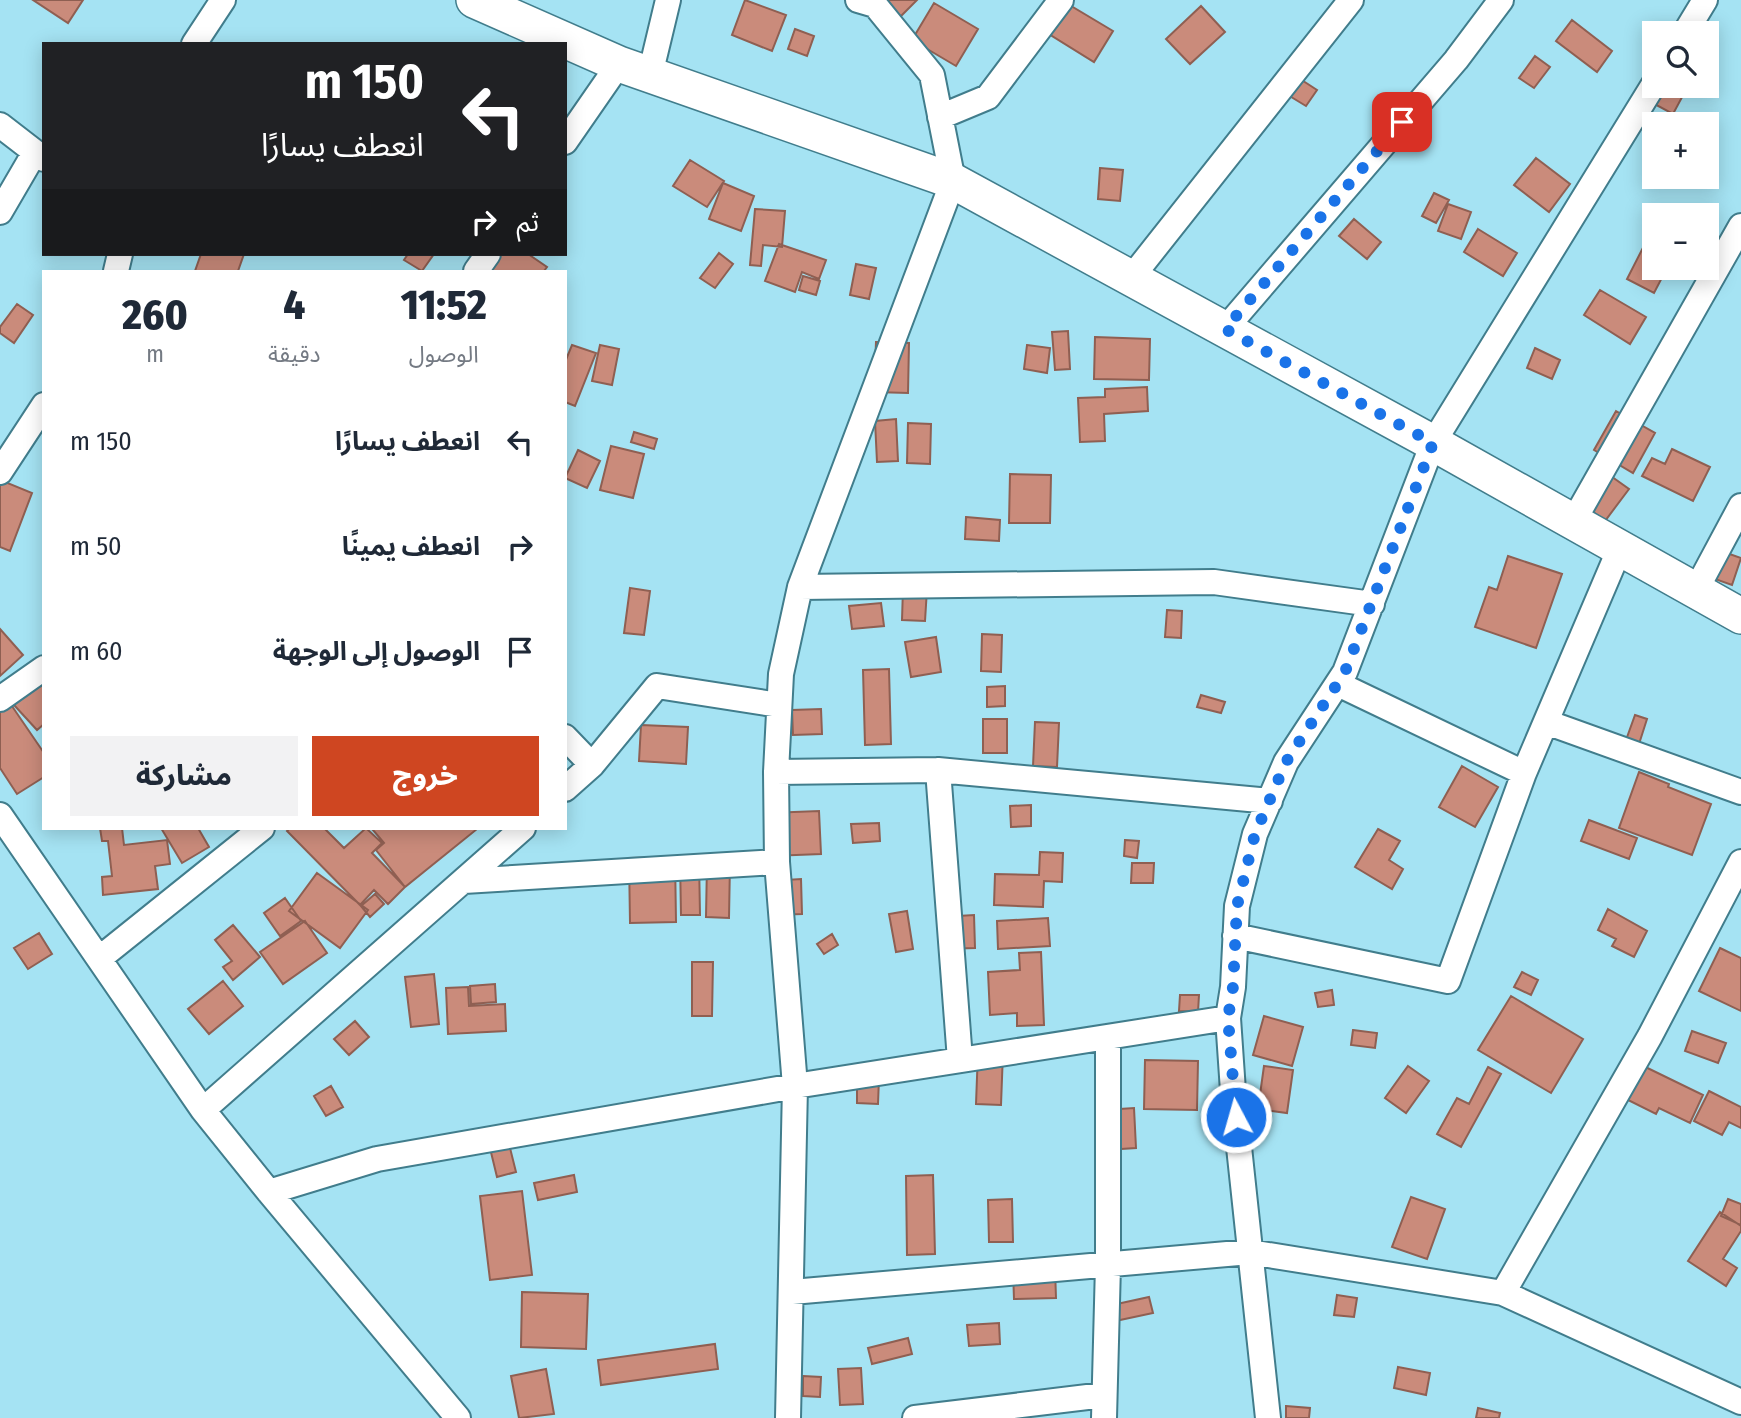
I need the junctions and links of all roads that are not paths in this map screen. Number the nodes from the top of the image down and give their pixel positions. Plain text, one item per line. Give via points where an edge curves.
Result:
1 (223, 0) edge
2 (474, 0) edge
3 (668, 0) edge
4 (858, 0) edge
5 (1061, 0) edge
6 (1352, 0) edge
7 (1501, 0) edge
8 (1705, 0) edge
9 (1692, 21) edge
10 (195, 42) edge
11 (634, 69) junction
12 (1645, 98) edge
13 (940, 117) junction
14 (0, 125) edge
15 (567, 140) edge
16 (39, 156) edge
17 (953, 181) junction
18 (0, 212) edge
19 (1741, 226) edge
20 (1131, 278) junction
21 (1225, 329) junction
22 (42, 408) edge
23 (1433, 443) junction
24 (0, 472) edge
25 (1741, 506) edge
26 (1573, 522) junction
27 (1620, 548) junction
28 (800, 587) junction
29 (1696, 590) junction
30 (1372, 604) junction
31 (1741, 616) edge
32 (42, 668) edge
33 (1338, 684) junction
34 (0, 699) edge
35 (779, 705) junction
36 (1546, 722) junction
37 (567, 739) edge
38 (592, 765) junction
39 (939, 770) junction
40 (776, 772) junction
41 (1524, 773) junction
42 (567, 787) edge
43 (1741, 792) edge
44 (1270, 801) junction
45 (0, 815) edge
46 (260, 830) edge
47 (521, 830) edge
48 (777, 862) junction
49 (1741, 862) edge
50 (464, 881) junction
51 (1235, 936) junction
52 (100, 958) junction
53 (1228, 1018) junction
54 (1108, 1037) junction
55 (960, 1060) junction
56 (794, 1086) junction
57 (204, 1110) junction
58 (269, 1192) junction
59 (1250, 1252) junction
60 (1108, 1265) junction
61 (792, 1292) junction
62 (1503, 1293) junction
63 (1741, 1402) edge
64 (1104, 1406) edge
65 (458, 1418) edge
66 (788, 1418) edge
67 (915, 1418) edge
68 (1268, 1418) edge

1 - 10 street
2 - 11 street
3 - 11 street
4 - 13 street via 875,5 932,75
5 - 13 street via 988,97
6 - 20 street
7 - 21 street via 1455,61
8 - 9 street
11 - 15 street
11 - 17 street
12 - 23 street
13 - 17 street
14 - 16 street
16 - 18 street
17 - 20 street
17 - 28 street
19 - 26 street
20 - 21 street
21 - 23 street
22 - 24 street
23 - 26 street
23 - 30 street
25 - 29 street
26 - 27 street
27 - 29 street
27 - 36 street
28 - 30 street via 1214,582
28 - 35 street
29 - 31 street
30 - 33 street
32 - 34 street
33 - 41 street
33 - 44 street via 1286,762
35 - 38 street via 657,686
35 - 40 street
36 - 41 street
36 - 43 street
37 - 38 street
38 - 42 street
39 - 40 street
39 - 44 street
39 - 55 street
40 - 48 street
41 - 51 street via 1448,981
44 - 51 street via 1252,846 1237,906
45 - 52 street
46 - 52 street
47 - 50 street
48 - 50 street
48 - 56 street
49 - 62 street via 1650,1036
50 - 57 street
51 - 53 street
52 - 57 street
53 - 54 street
53 - 59 street
54 - 55 street
54 - 60 street
55 - 56 street
56 - 58 street via 377,1159
56 - 61 street
57 - 58 street
58 - 65 street
59 - 60 street
59 - 62 street
59 - 68 street
60 - 61 street
60 - 64 street
61 - 66 street
62 - 63 street
64 - 67 street

